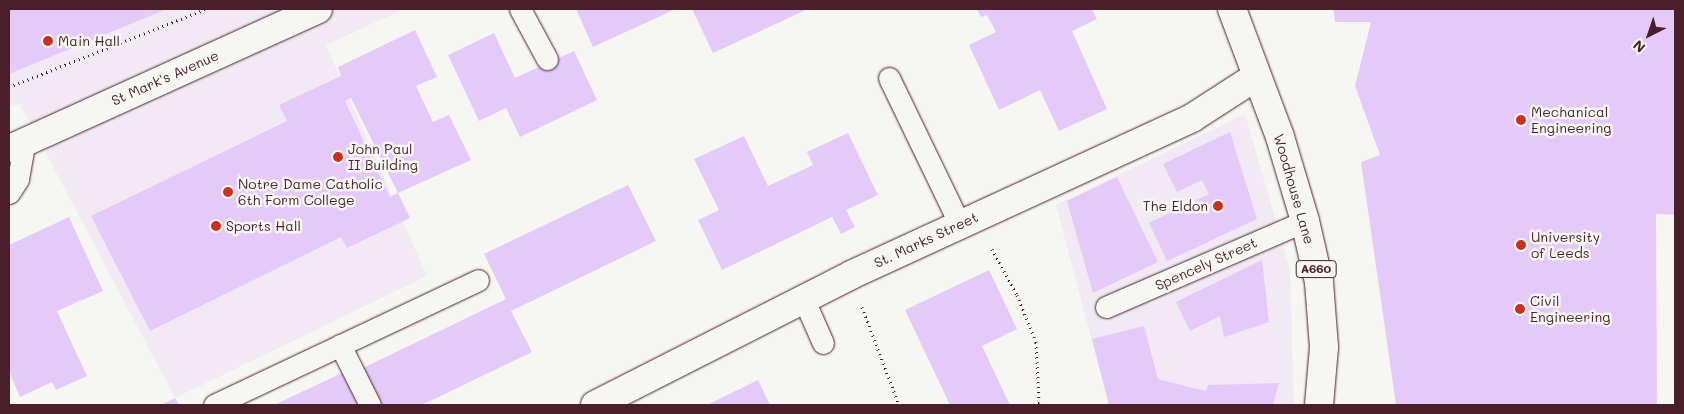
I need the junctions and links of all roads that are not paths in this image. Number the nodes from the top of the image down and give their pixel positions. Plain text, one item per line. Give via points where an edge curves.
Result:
1 (318, 9) edge
2 (520, 9) edge
3 (1232, 9) edge
4 (547, 59) dead end
5 (1256, 76) junction
6 (889, 78) dead end
7 (19, 144) joint
8 (9, 193) edge
9 (1305, 221) junction
10 (967, 222) junction
11 (478, 280) dead end
12 (804, 300) junction
13 (1106, 308) dead end
14 (823, 343) dead end
15 (340, 345) junction
16 (604, 403) edge
17 (214, 405) edge
18 (370, 405) edge
19 (1319, 405) edge

1 - 7 main road, St Mark's Avenue
2 - 4 lane
3 - 5 main road, Woodhouse Lane / A660
5 - 9 main road, Woodhouse Lane / A660 via 1280,137
5 - 10 main road, St. Marks Street via 1192,118
6 - 10 lane
7 - 8 lane via 18,179
9 - 13 lane, Spencely Street
9 - 19 main road, Woodhouse Lane / A660 via 1320,291 1324,347
10 - 12 main road, St. Marks Street
11 - 15 lane
12 - 14 lane
12 - 16 main road, St. Marks Street
15 - 17 lane
15 - 18 lane

